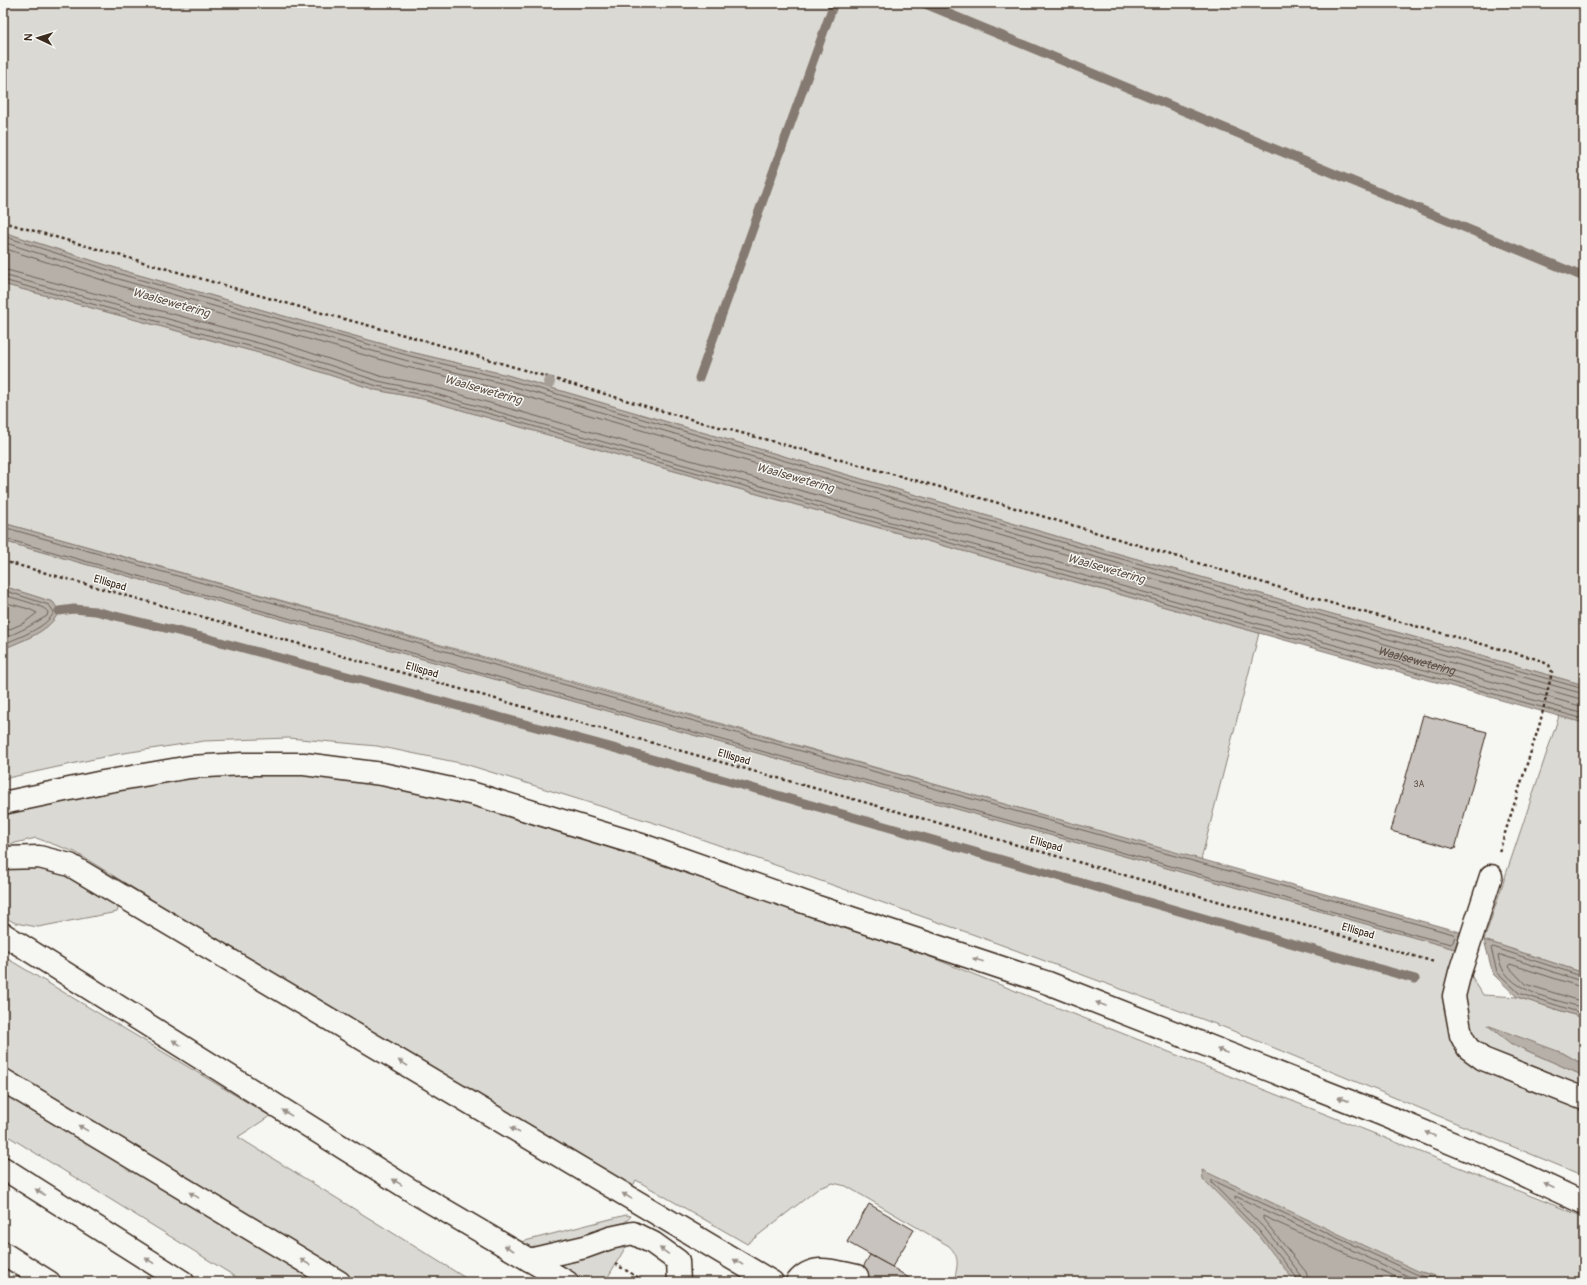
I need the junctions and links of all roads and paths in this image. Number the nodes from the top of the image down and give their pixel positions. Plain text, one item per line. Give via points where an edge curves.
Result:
1 (3, 222) edge
2 (3, 561) edge
3 (3, 803) edge
4 (3, 858) edge
5 (1491, 876) joint
6 (3, 934) edge
7 (1460, 972) junction
8 (3, 1080) edge
9 (1584, 1099) edge
10 (3, 1168) edge
11 (1584, 1203) edge
12 (3, 1253) edge
13 (529, 1260) junction
14 (857, 1276) dead end
15 (49, 1282) edge
16 (183, 1282) edge
17 (339, 1282) edge
18 (567, 1282) edge
19 (679, 1282) edge
20 (772, 1282) edge
21 (797, 1282) edge

1 - 5 path via 423,340 686,418 994,502 1334,604 1508,650 1549,665 1552,672 1540,723
2 - 7 path, Ellispad via 1422,958
11 -> 3 main road via 1485,1157 1379,1113 1048,983 815,906 648,847 474,794 382,774 304,764 243,764 190,767
20 -> 4 main road via 70,865 39,857
5 - 7 main road
13 -> 6 main road via 417,1194
7 - 9 main road via 1454,996 1461,1034 1468,1048 1511,1071
17 -> 8 main road
16 -> 10 main road
12 - 15 main road
13 - 18 main road
19 -> 13 main road via 678,1261 653,1243 633,1233
14 - 21 main road via 810,1270

